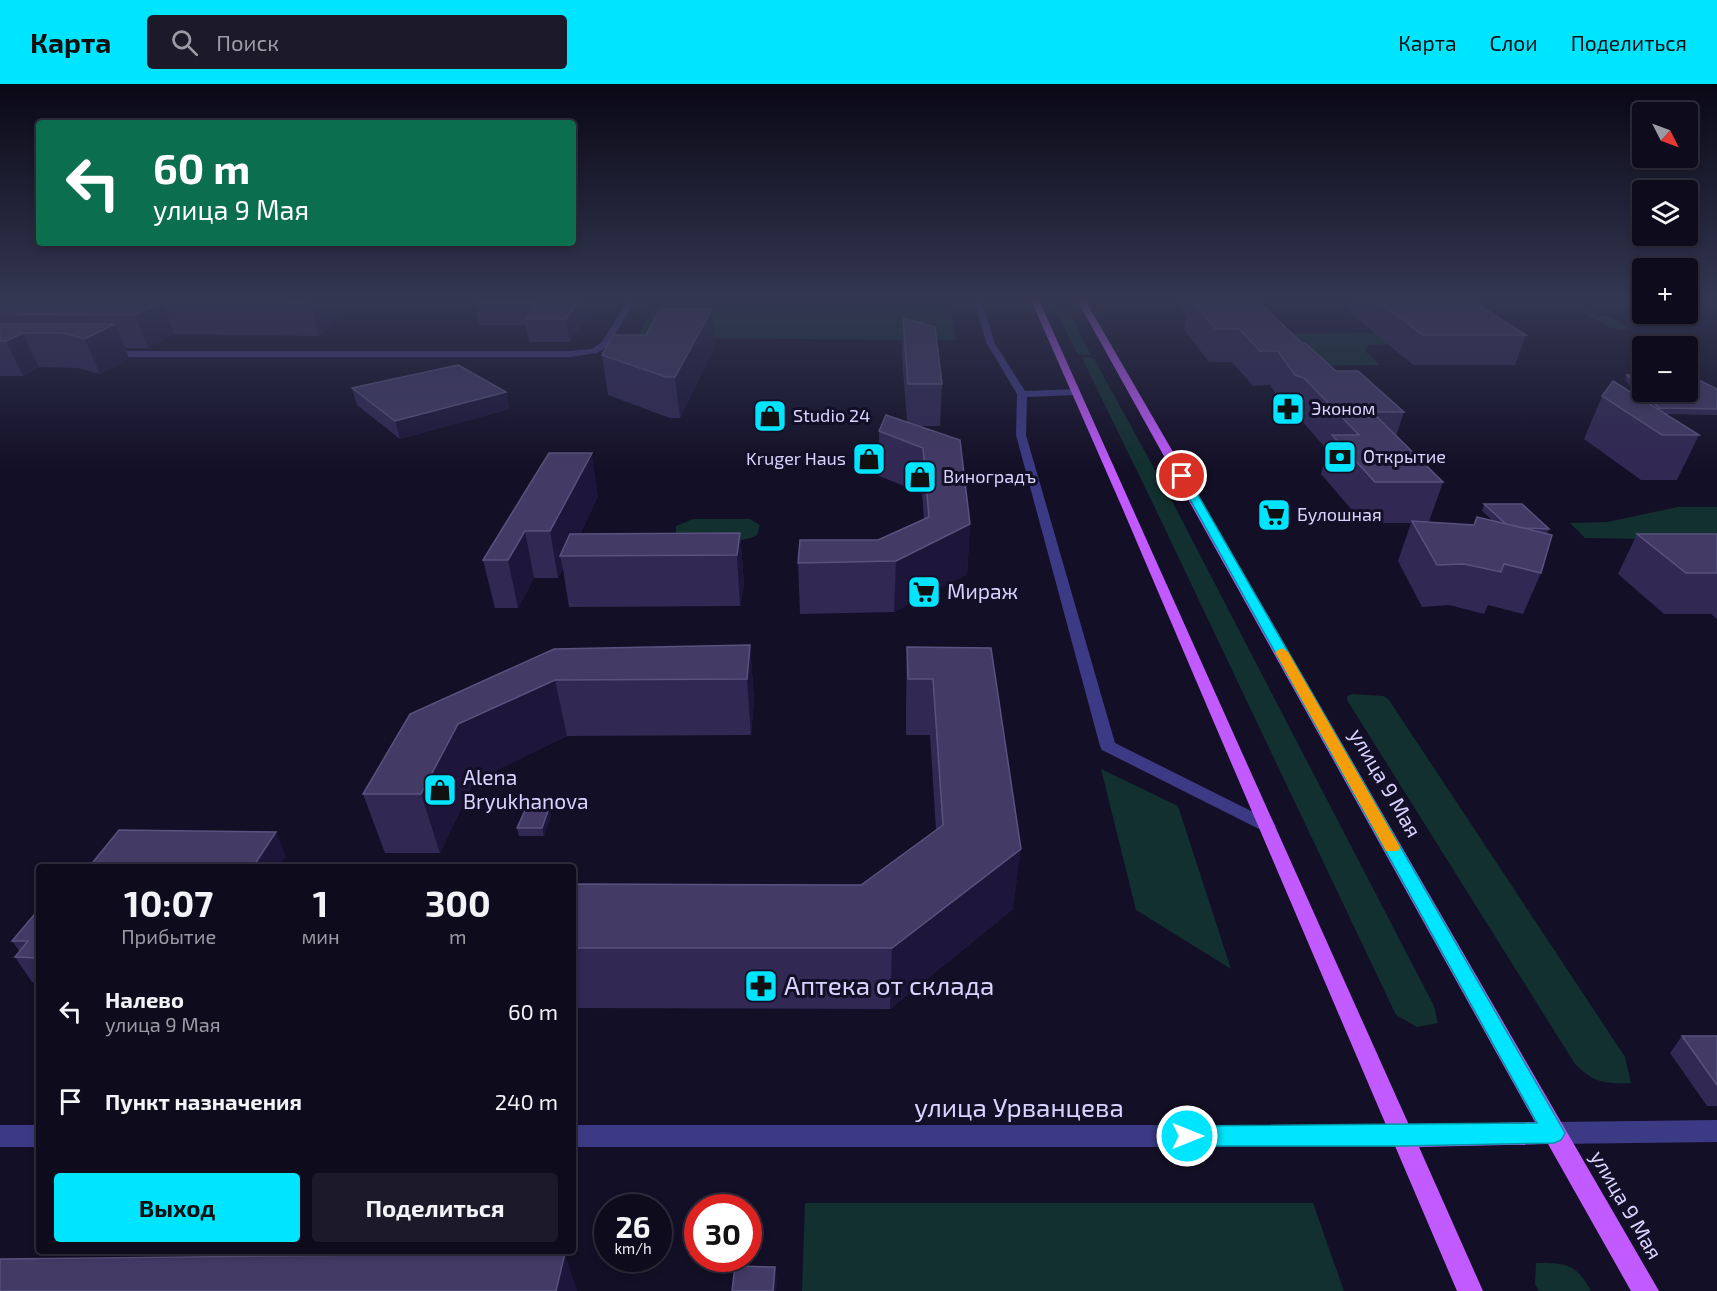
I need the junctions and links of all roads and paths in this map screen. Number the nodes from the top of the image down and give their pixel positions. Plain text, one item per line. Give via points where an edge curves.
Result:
1 (999, 356) edge
2 (1060, 356) edge
3 (1113, 356) edge
4 (1076, 392) junction
5 (1022, 394) junction
6 (1267, 826) junction
7 (1717, 1131) edge
8 (1554, 1133) junction
9 (0, 1136) edge
10 (36, 1136) edge
11 (576, 1136) edge
12 (1401, 1136) junction
13 (1470, 1291) edge
14 (1646, 1291) edge

1 - 5 street
2 - 4 main road
3 - 8 main road, улица 9 Мая
4 - 5 street
4 - 6 main road
5 - 6 street via 1022,435 1108,746
6 - 12 main road
7 - 8 street, улица Урванцева
8 - 12 main road, улица Урванцева
8 - 14 main road, улица 9 Мая
9 - 10 street
11 - 12 street, улица Урванцева
12 - 13 main road

